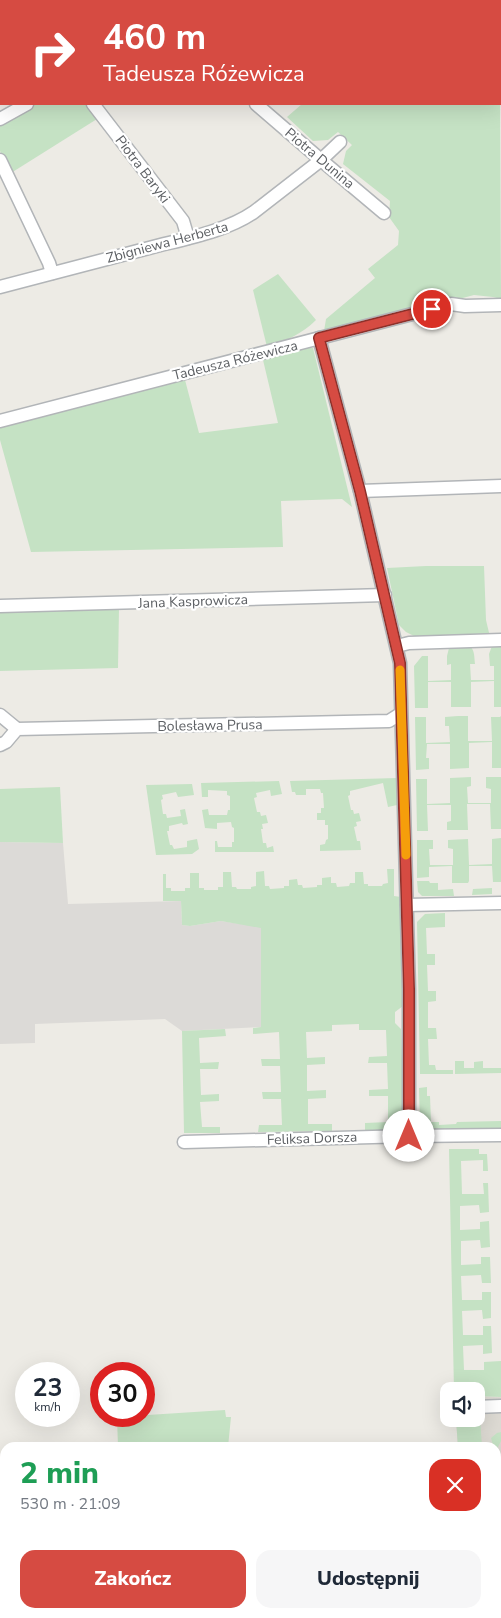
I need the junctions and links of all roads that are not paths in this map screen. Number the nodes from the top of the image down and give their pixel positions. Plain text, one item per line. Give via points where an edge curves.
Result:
1 (25, 105) edge
2 (94, 105) edge
3 (257, 105) edge
4 (0, 119) edge
5 (340, 142) dead end
6 (0, 160) edge
7 (321, 160) junction
8 (384, 212) dead end
9 (188, 238) junction
10 (52, 273) junction
11 (0, 287) edge
12 (501, 305) edge
13 (319, 338) junction
14 (0, 421) edge
15 (501, 486) edge
16 (360, 491) junction
17 (385, 595) junction
18 (0, 606) edge
19 (501, 640) edge
20 (397, 646) junction
21 (400, 714) junction
22 (0, 715) edge
23 (17, 729) junction
24 (0, 744) edge
25 (501, 903) edge
26 (407, 905) junction
27 (501, 1135) edge
28 (409, 1136) junction
29 (184, 1142) dead end
30 (501, 1406) edge
31 (485, 1407) edge

1 - 4 street
2 - 9 street, Piotra Baryki via 183,222
3 - 7 street, Piotra Dunina
5 - 7 street, Zbigniewa Herberta
6 - 10 street
7 - 8 street, Piotra Dunina
7 - 9 street, Zbigniewa Herberta via 244,219
9 - 10 street, Zbigniewa Herberta
10 - 11 street, Zbigniewa Herberta
12 - 13 street, Tadeusza Różewicza via 451,304
13 - 14 street, Tadeusza Różewicza
13 - 16 street
15 - 16 street
16 - 17 street
17 - 18 street, Jana Kasprowicza
17 - 20 street
19 - 20 street
20 - 21 street
21 - 23 street, Bolesława Prusa via 388,721
21 - 26 street
22 - 23 street
23 - 24 street
25 - 26 street
26 - 28 street
27 - 28 street, Feliksa Dorsza
28 - 29 street, Feliksa Dorsza
30 - 31 street

